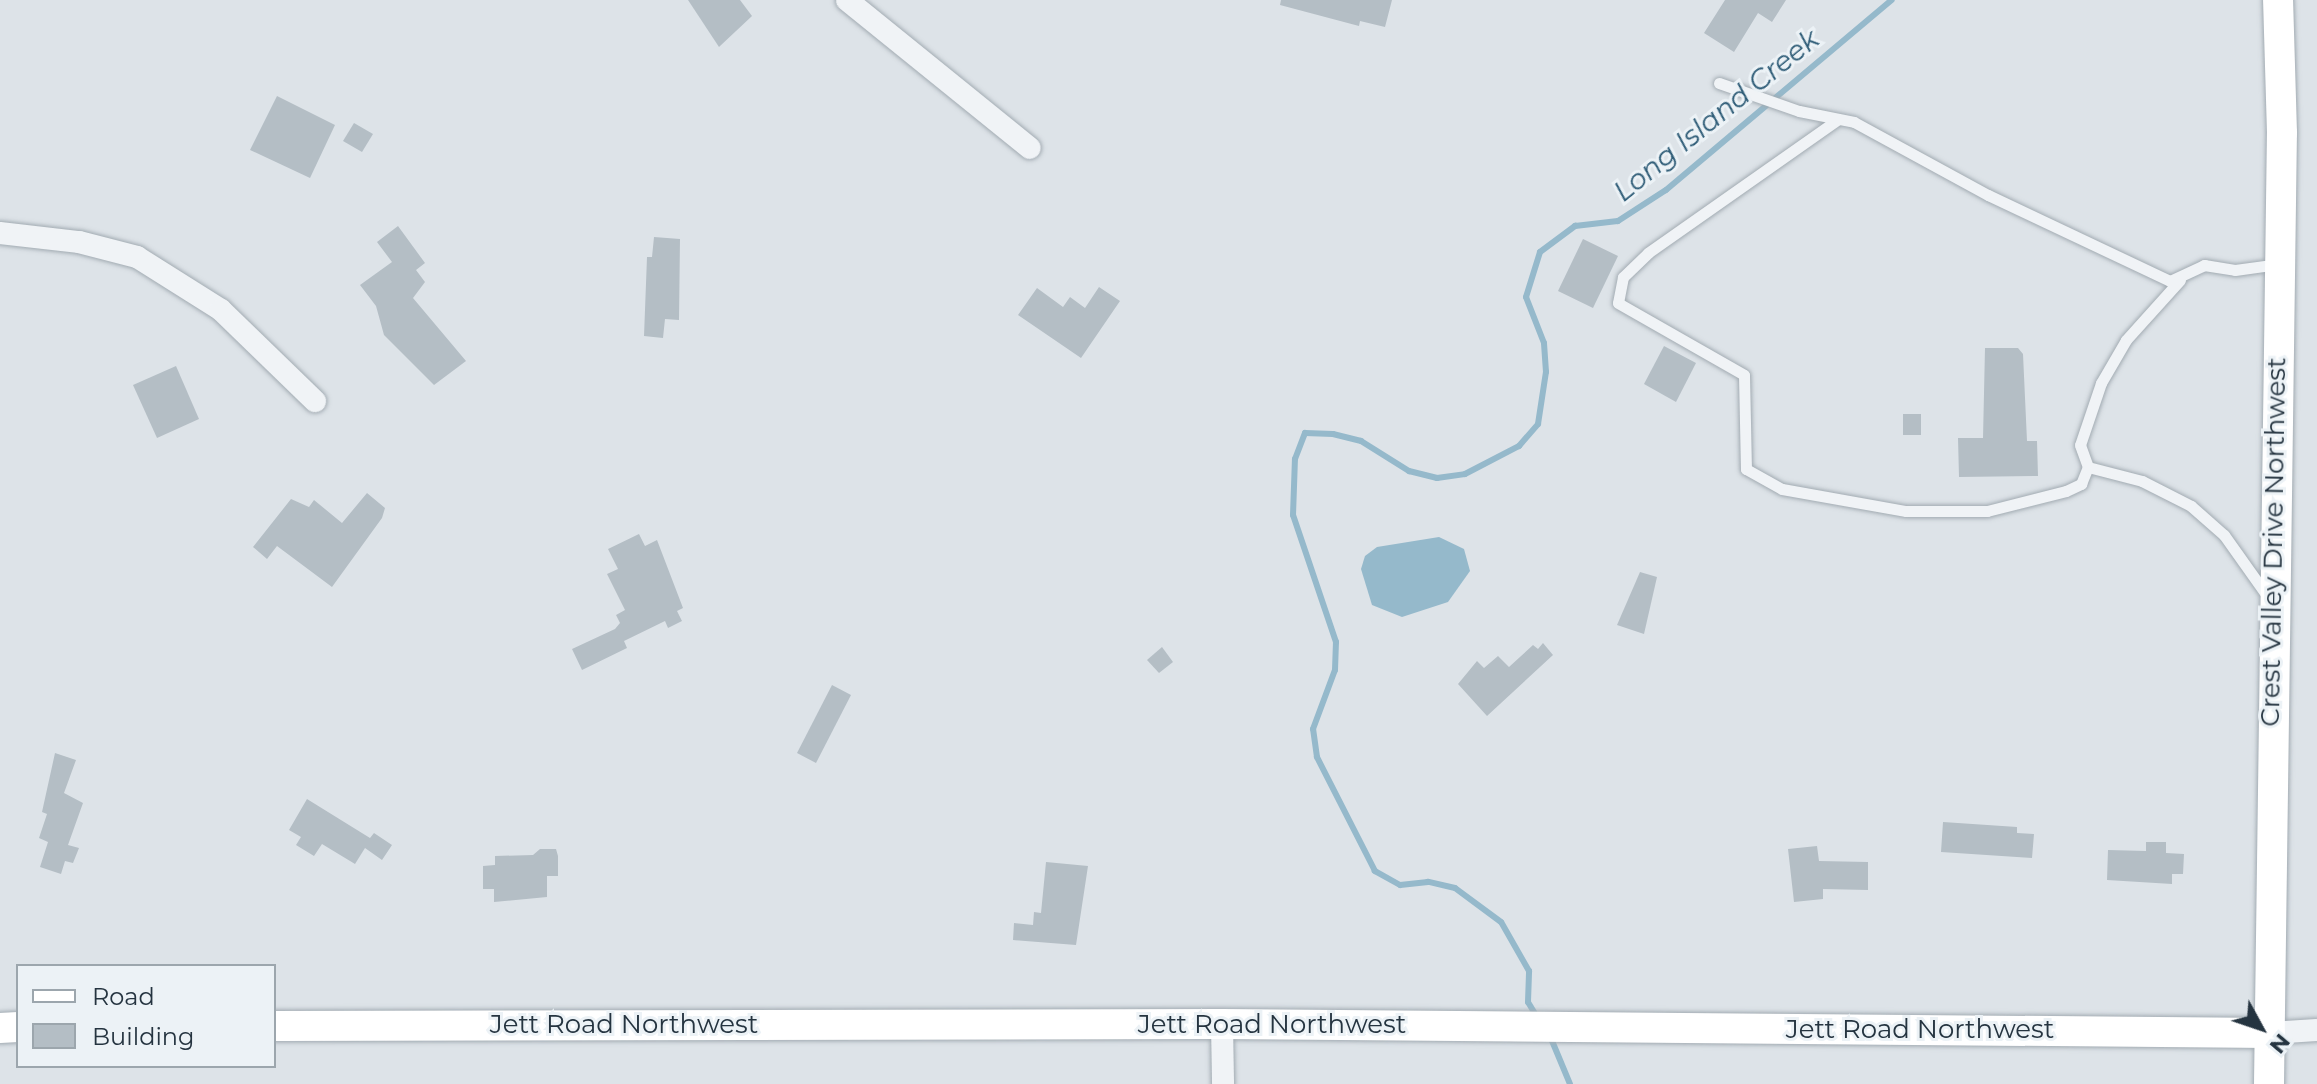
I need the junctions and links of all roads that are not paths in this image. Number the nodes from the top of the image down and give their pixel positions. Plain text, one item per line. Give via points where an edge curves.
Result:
1 (847, 0) edge
2 (2278, 0) edge
3 (1719, 83) dead end
4 (1837, 120) junction
5 (1030, 148) dead end
6 (0, 233) edge
7 (2279, 264) junction
8 (2180, 280) junction
9 (315, 401) dead end
10 (2088, 467) junction
11 (2273, 603) junction
12 (1222, 1024) junction
13 (276, 1026) edge
14 (2317, 1030) edge
15 (2270, 1033) junction
16 (1223, 1084) edge
17 (2269, 1084) edge

1 - 5 street
2 - 7 street, Crest Valley Drive Northwest
3 - 4 lane
4 - 8 lane via 1880,135 2122,260
4 - 10 lane via 1648,253 1623,277 1618,303 1744,375 1746,469 1782,489 1906,511 1987,511 2066,491 2081,484
6 - 9 street via 79,242 137,257 221,310
7 - 8 lane via 2235,270 2204,265
7 - 11 street, Crest Valley Drive Northwest
8 - 10 lane via 2126,340 2101,383 2080,445
10 - 11 lane via 2142,481 2191,506 2224,535
11 - 15 street, Crest Valley Drive Northwest
12 - 13 street, Jett Road Northwest
12 - 15 street, Jett Road Northwest
12 - 16 street
14 - 15 street
15 - 17 street, Crest Valley Drive Northwest

